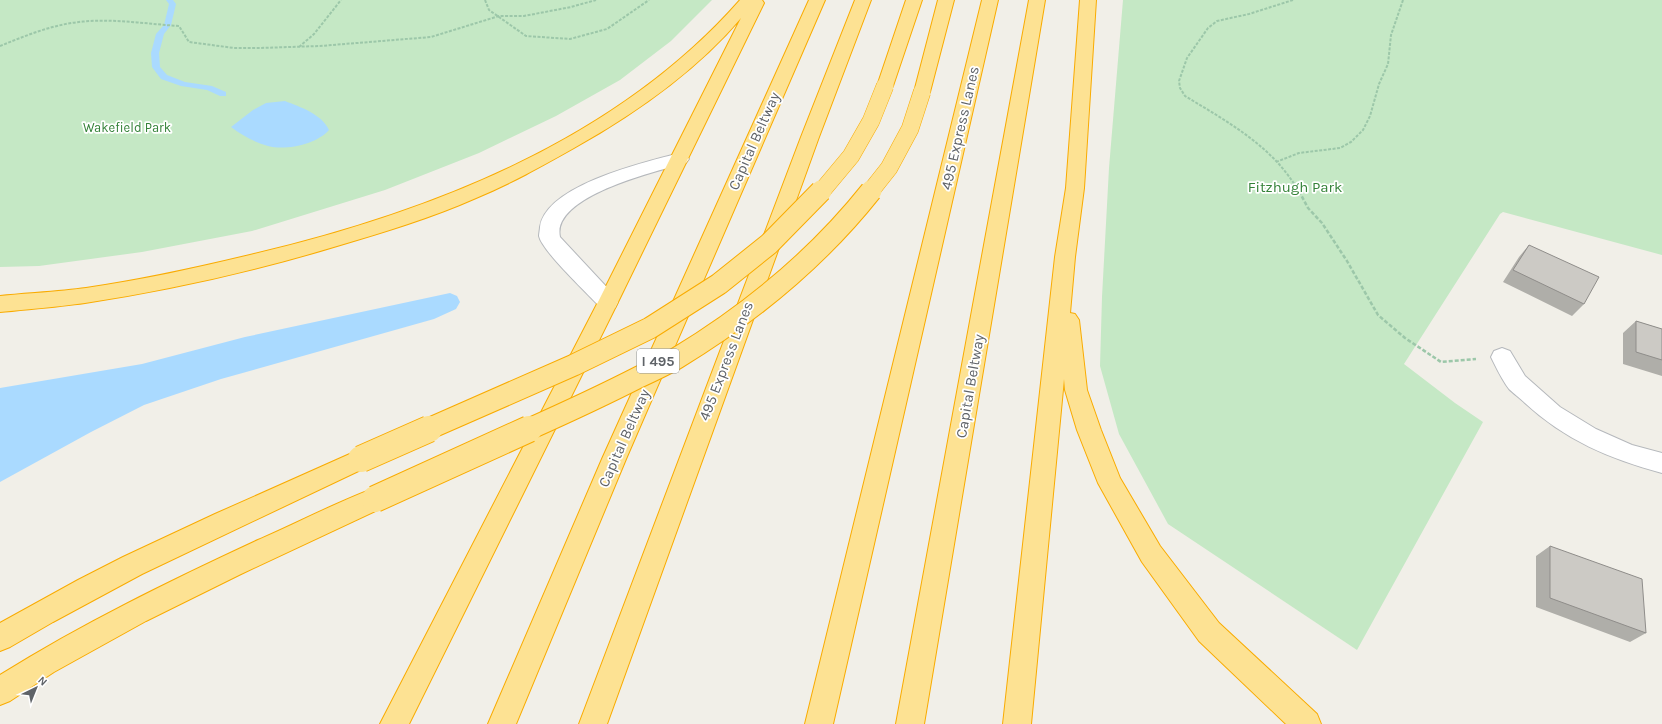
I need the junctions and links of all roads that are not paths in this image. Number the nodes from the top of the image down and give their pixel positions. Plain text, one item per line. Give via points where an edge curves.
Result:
1 (748, 0) edge
2 (758, 0) edge
3 (817, 0) edge
4 (863, 0) edge
5 (914, 0) edge
6 (946, 0) edge
7 (990, 0) edge
8 (1037, 0) edge
9 (1088, 0) edge
10 (680, 159) junction
11 (1065, 257) junction
12 (608, 302) junction
13 (0, 304) edge
14 (1502, 357) road end
15 (1662, 463) edge
16 (0, 638) edge
17 (0, 691) edge
18 (394, 724) edge
19 (502, 724) edge
20 (593, 724) edge
21 (819, 724) edge
22 (910, 724) edge
23 (1017, 724) edge
24 (1307, 724) edge

1 - 13 highway via 710,44 662,84 597,128 525,168 442,205 344,238 218,271 97,294
2 - 10 highway
3 - 19 highway, Capital Beltway / I 495 via 614,459
4 - 20 highway, 495 Express Lanes
5 - 16 highway, bridge via 871,121 851,156 816,198 769,244 719,284 650,328 574,365 361,459 149,557 81,591
6 - 17 highway, bridge via 922,92 906,135 889,168 853,214 805,264 751,309 676,358 596,399 181,589 99,630
7 - 21 highway, 495 Express Lanes
8 - 22 highway, Capital Beltway
9 - 11 highway via 1075,188
10 - 12 highway
10 - 12 street via 598,184 572,199 553,219 549,238
11 - 23 highway
11 - 24 highway via 1068,324 1076,390 1110,483 1151,554 1209,632
12 - 18 highway
14 - 15 street via 1517,382 1552,414 1588,436 1628,454

